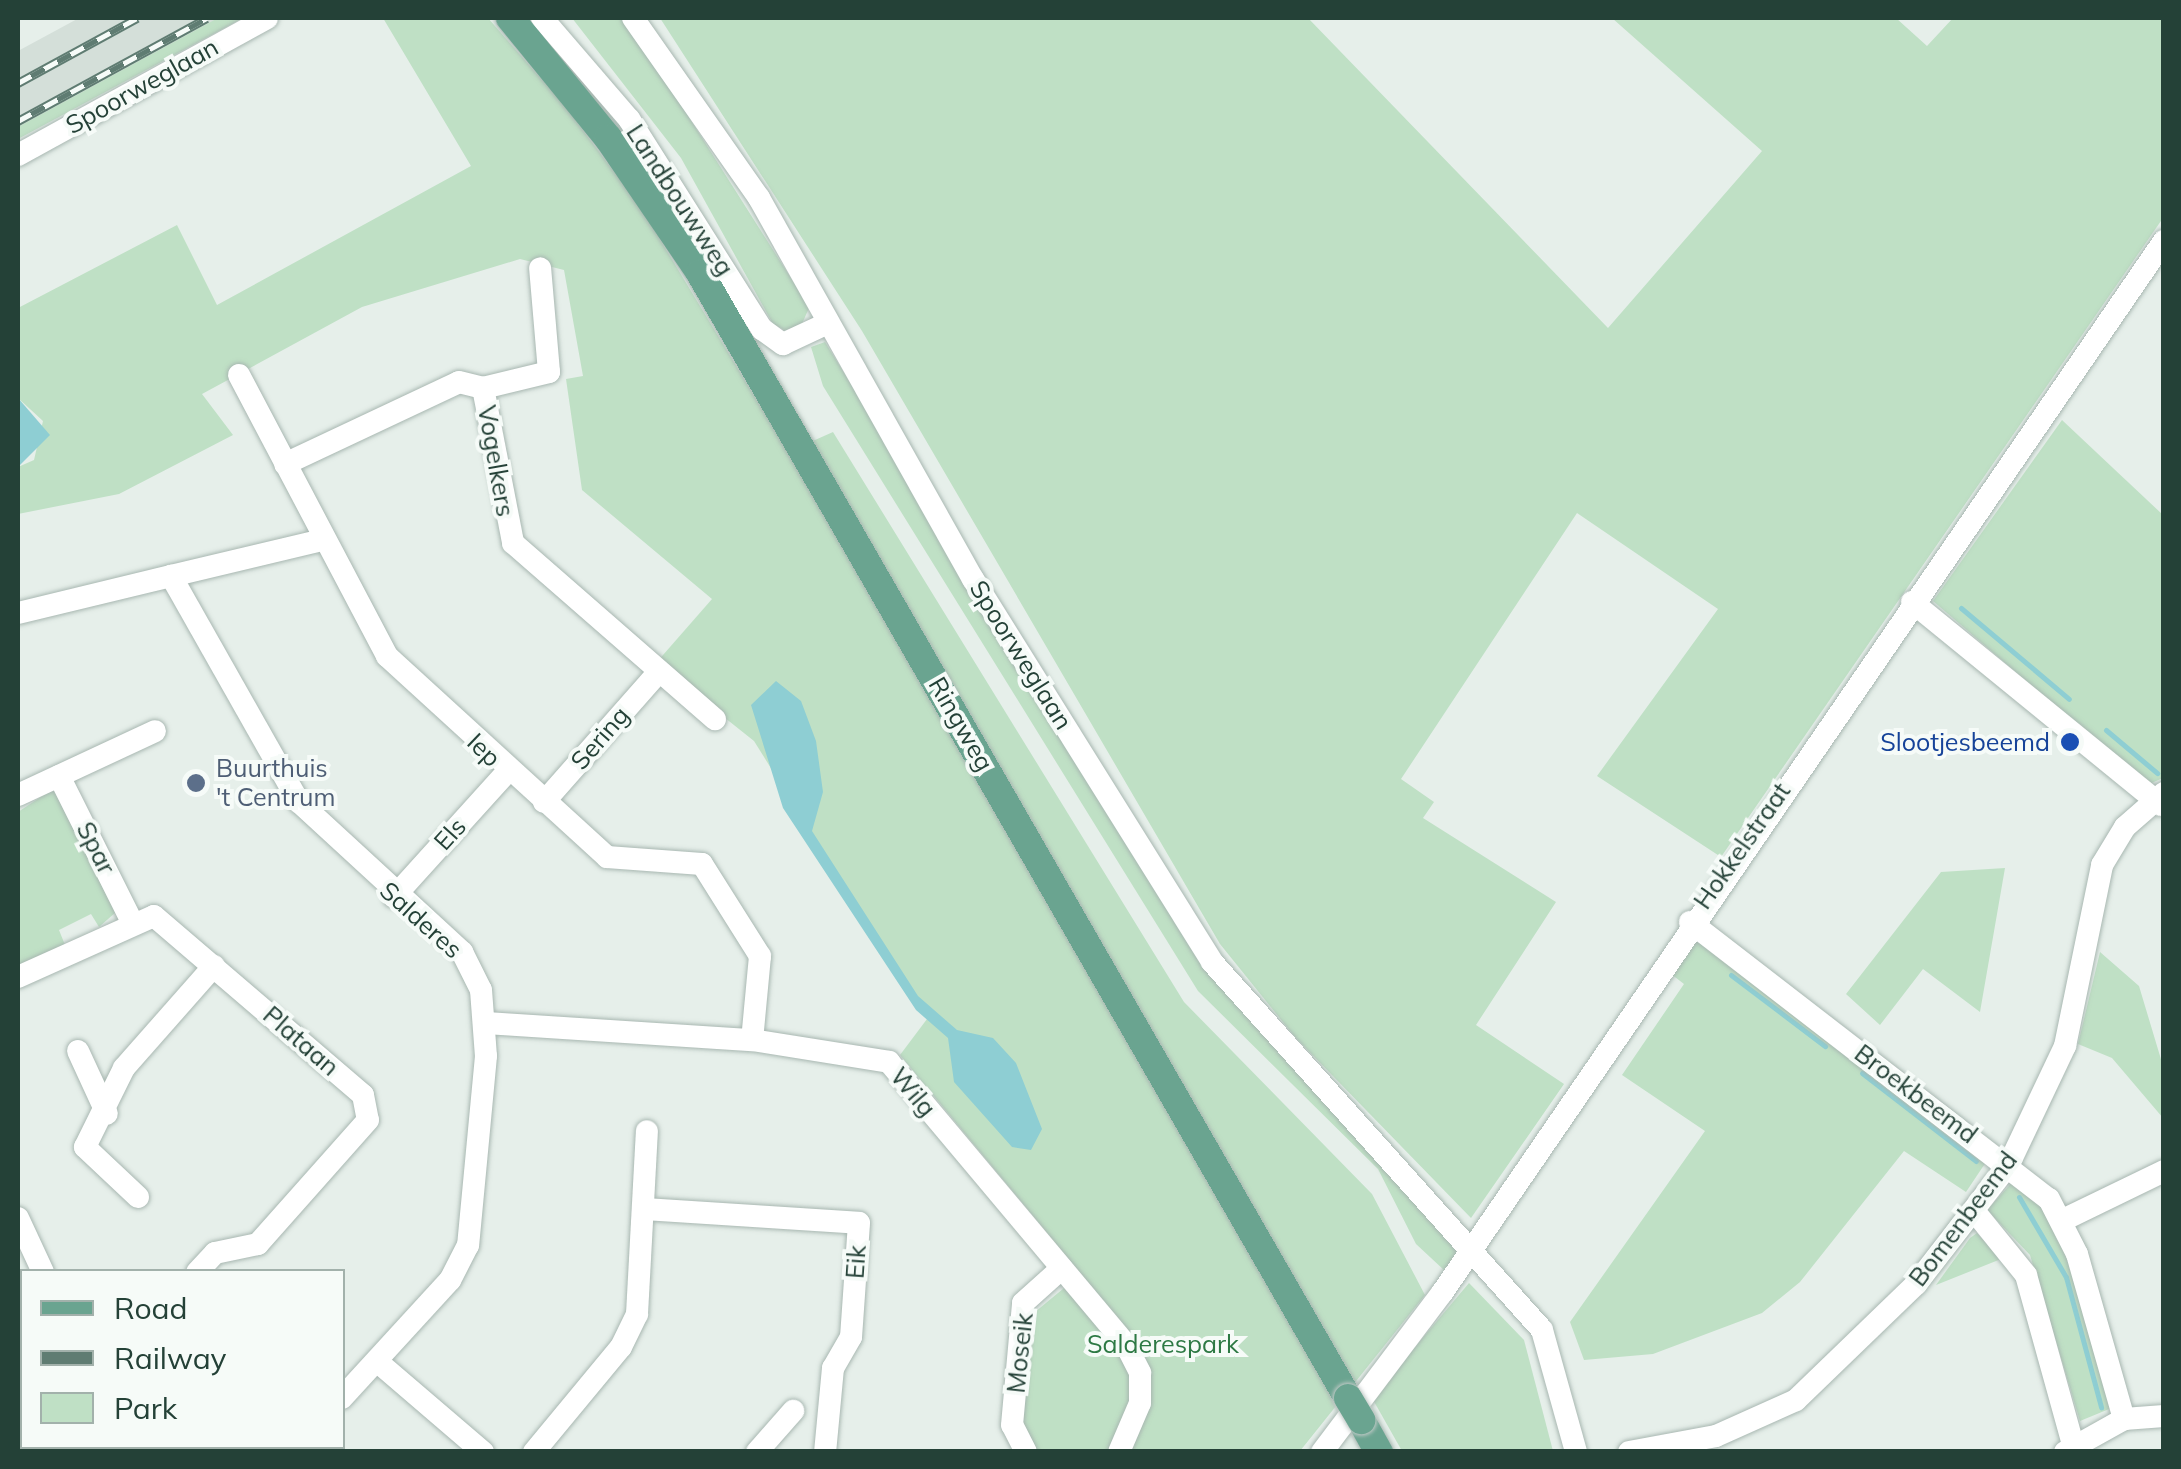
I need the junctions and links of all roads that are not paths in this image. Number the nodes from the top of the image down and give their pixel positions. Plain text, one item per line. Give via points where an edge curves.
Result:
1 (266, 18) edge
2 (510, 18) edge
3 (542, 18) edge
4 (633, 18) edge
5 (18, 155) edge
6 (2164, 242) edge
7 (540, 268) dead end
8 (828, 323) junction
9 (239, 375) dead end
10 (483, 388) junction
11 (285, 464) junction
12 (322, 540) junction
13 (172, 576) junction
14 (1912, 602) junction
15 (18, 613) edge
16 (656, 675) junction
17 (715, 719) dead end
18 (155, 731) dead end
19 (506, 772) junction
20 (60, 776) junction
21 (18, 795) edge
22 (2160, 799) edge
23 (544, 802) junction
24 (394, 896) junction
25 (131, 920) junction
26 (1690, 922) junction
27 (214, 966) junction
28 (18, 977) edge
29 (486, 1023) junction
30 (752, 1040) junction
31 (78, 1051) dead end
32 (108, 1114) junction
33 (648, 1132) dead end
34 (2009, 1164) junction
35 (2164, 1171) edge
36 (138, 1197) dead end
37 (644, 1208) junction
38 (1975, 1212) junction
39 (18, 1218) edge
40 (2064, 1220) junction
41 (1467, 1250) junction
42 (1062, 1268) junction
43 (42, 1269) edge
44 (200, 1269) edge
45 (379, 1363) junction
46 (345, 1395) edge
47 (793, 1411) dead end
48 (2164, 1416) edge
49 (2124, 1419) junction
50 (2068, 1446) edge
51 (483, 1452) edge
52 (534, 1452) edge
53 (757, 1452) edge
54 (825, 1452) edge
55 (1026, 1452) edge
56 (1119, 1452) edge
57 (1322, 1452) edge
58 (1379, 1452) edge
59 (1576, 1452) edge
60 (1629, 1452) edge

1 - 5 street, Spoorweglaan
2 - 58 main road, Ringweg via 608,138 700,273
3 - 8 street, Landbouwweg via 628,119 762,330 783,344
4 - 8 street, Spoorweglaan via 758,198
6 - 14 street, Hokkelstraat
7 - 10 street via 549,372
8 - 41 street, Spoorweglaan via 973,579 1212,962
9 - 11 street, Iep
10 - 11 street, Vogelkers via 459,382
10 - 16 street, Vogelkers via 513,543
11 - 12 street, Iep
12 - 13 street
12 - 19 street, Iep via 387,656
13 - 15 street
13 - 24 street, Salderes via 300,802
14 - 22 street
14 - 26 street, Hokkelstraat
16 - 17 street, Vogelkers
16 - 23 street, Sering
18 - 20 street
19 - 23 street, Iep
19 - 24 street, Els
20 - 21 street
20 - 25 street, Spar
22 - 34 street, Bomenbeemd via 2102,865 2064,1046
23 - 30 street, Iep via 607,856 702,864 760,956
24 - 29 street, Salderes via 462,952
25 - 27 street, Plataan via 154,916
25 - 28 street
26 - 34 street, Broekbeemd
26 - 41 street, Hokkelstraat
27 - 32 street via 124,1068
27 - 44 street, Plataan via 364,1095 368,1120 258,1244 215,1253
29 - 30 street, Wilg
29 - 45 street, Salderes via 468,1246
30 - 42 street, Wilg via 888,1062
31 - 32 street
32 - 36 street via 85,1147
33 - 37 street
34 - 38 street, Bomenbeemd
34 - 40 street, Broekbeemd
35 - 40 street
37 - 52 street via 637,1314 621,1347
37 - 54 street, Eik via 859,1222 851,1337 833,1368
38 - 50 street via 2026,1275
38 - 60 street, Bomenbeemd via 1838,1369 1796,1400 1716,1436
39 - 43 street
40 - 49 street, Broekbeemd
41 - 57 street, Hokkelstraat
41 - 59 street, Spoorweglaan via 1542,1330
42 - 55 street, Moseik via 1023,1303 1012,1425
42 - 56 street, Wilg via 1140,1373 1140,1404
45 - 46 street, Salderes
45 - 51 street
47 - 53 street
48 - 49 street
49 - 50 street

